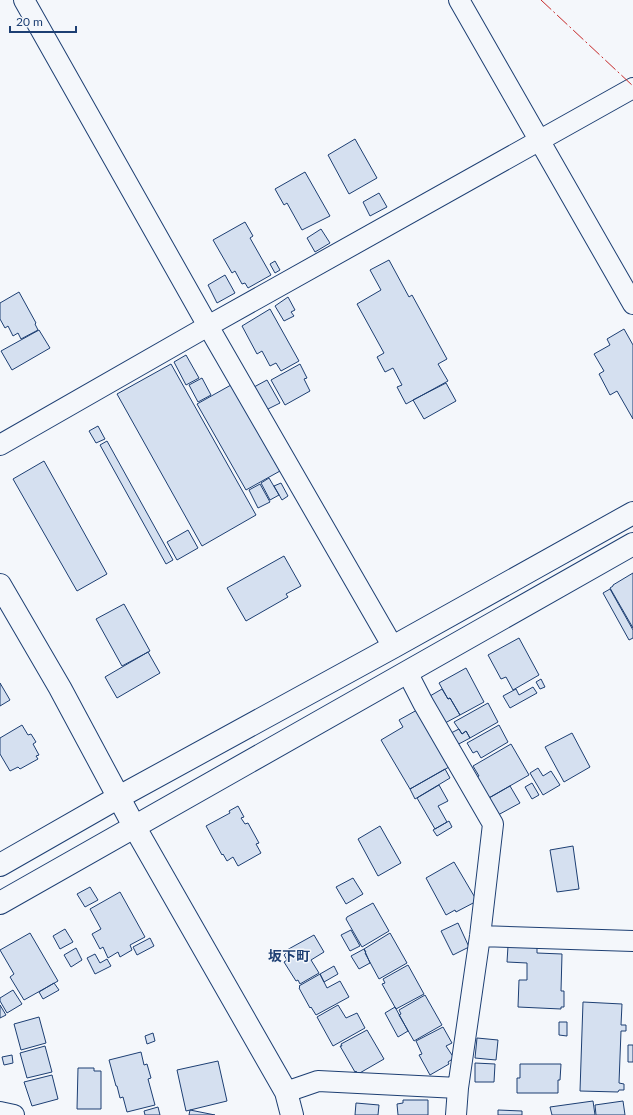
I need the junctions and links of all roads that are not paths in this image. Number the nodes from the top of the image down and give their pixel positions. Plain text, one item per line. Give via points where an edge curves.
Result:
1 (24, 0) edge
2 (459, 0) edge
3 (633, 88) edge
4 (540, 141) junction
5 (633, 304) edge
6 (208, 326) junction
7 (0, 445) edge
8 (633, 513) edge
9 (633, 544) edge
10 (0, 585) edge
11 (394, 647) junction
12 (407, 672) junction
13 (118, 797) junction
14 (134, 826) junction
15 (0, 865) edge
16 (0, 903) edge
17 (480, 936) junction
18 (633, 941) edge
19 (458, 1088) junction
20 (286, 1092) junction
21 (0, 1112) edge
22 (14, 1115) edge
23 (292, 1115) edge
24 (456, 1115) edge

1 - 6 street
2 - 4 street
3 - 4 street
4 - 5 street
4 - 6 street
6 - 7 street
6 - 11 street
8 - 11 main road
9 - 12 main road
10 - 13 main road via 60,688
11 - 13 main road
12 - 14 main road
12 - 17 street via 492,824
13 - 14 main road
13 - 15 main road
14 - 16 main road
14 - 20 main road
17 - 18 street
17 - 19 street
19 - 20 street via 318,1082
19 - 24 street
20 - 23 main road
21 - 22 street

